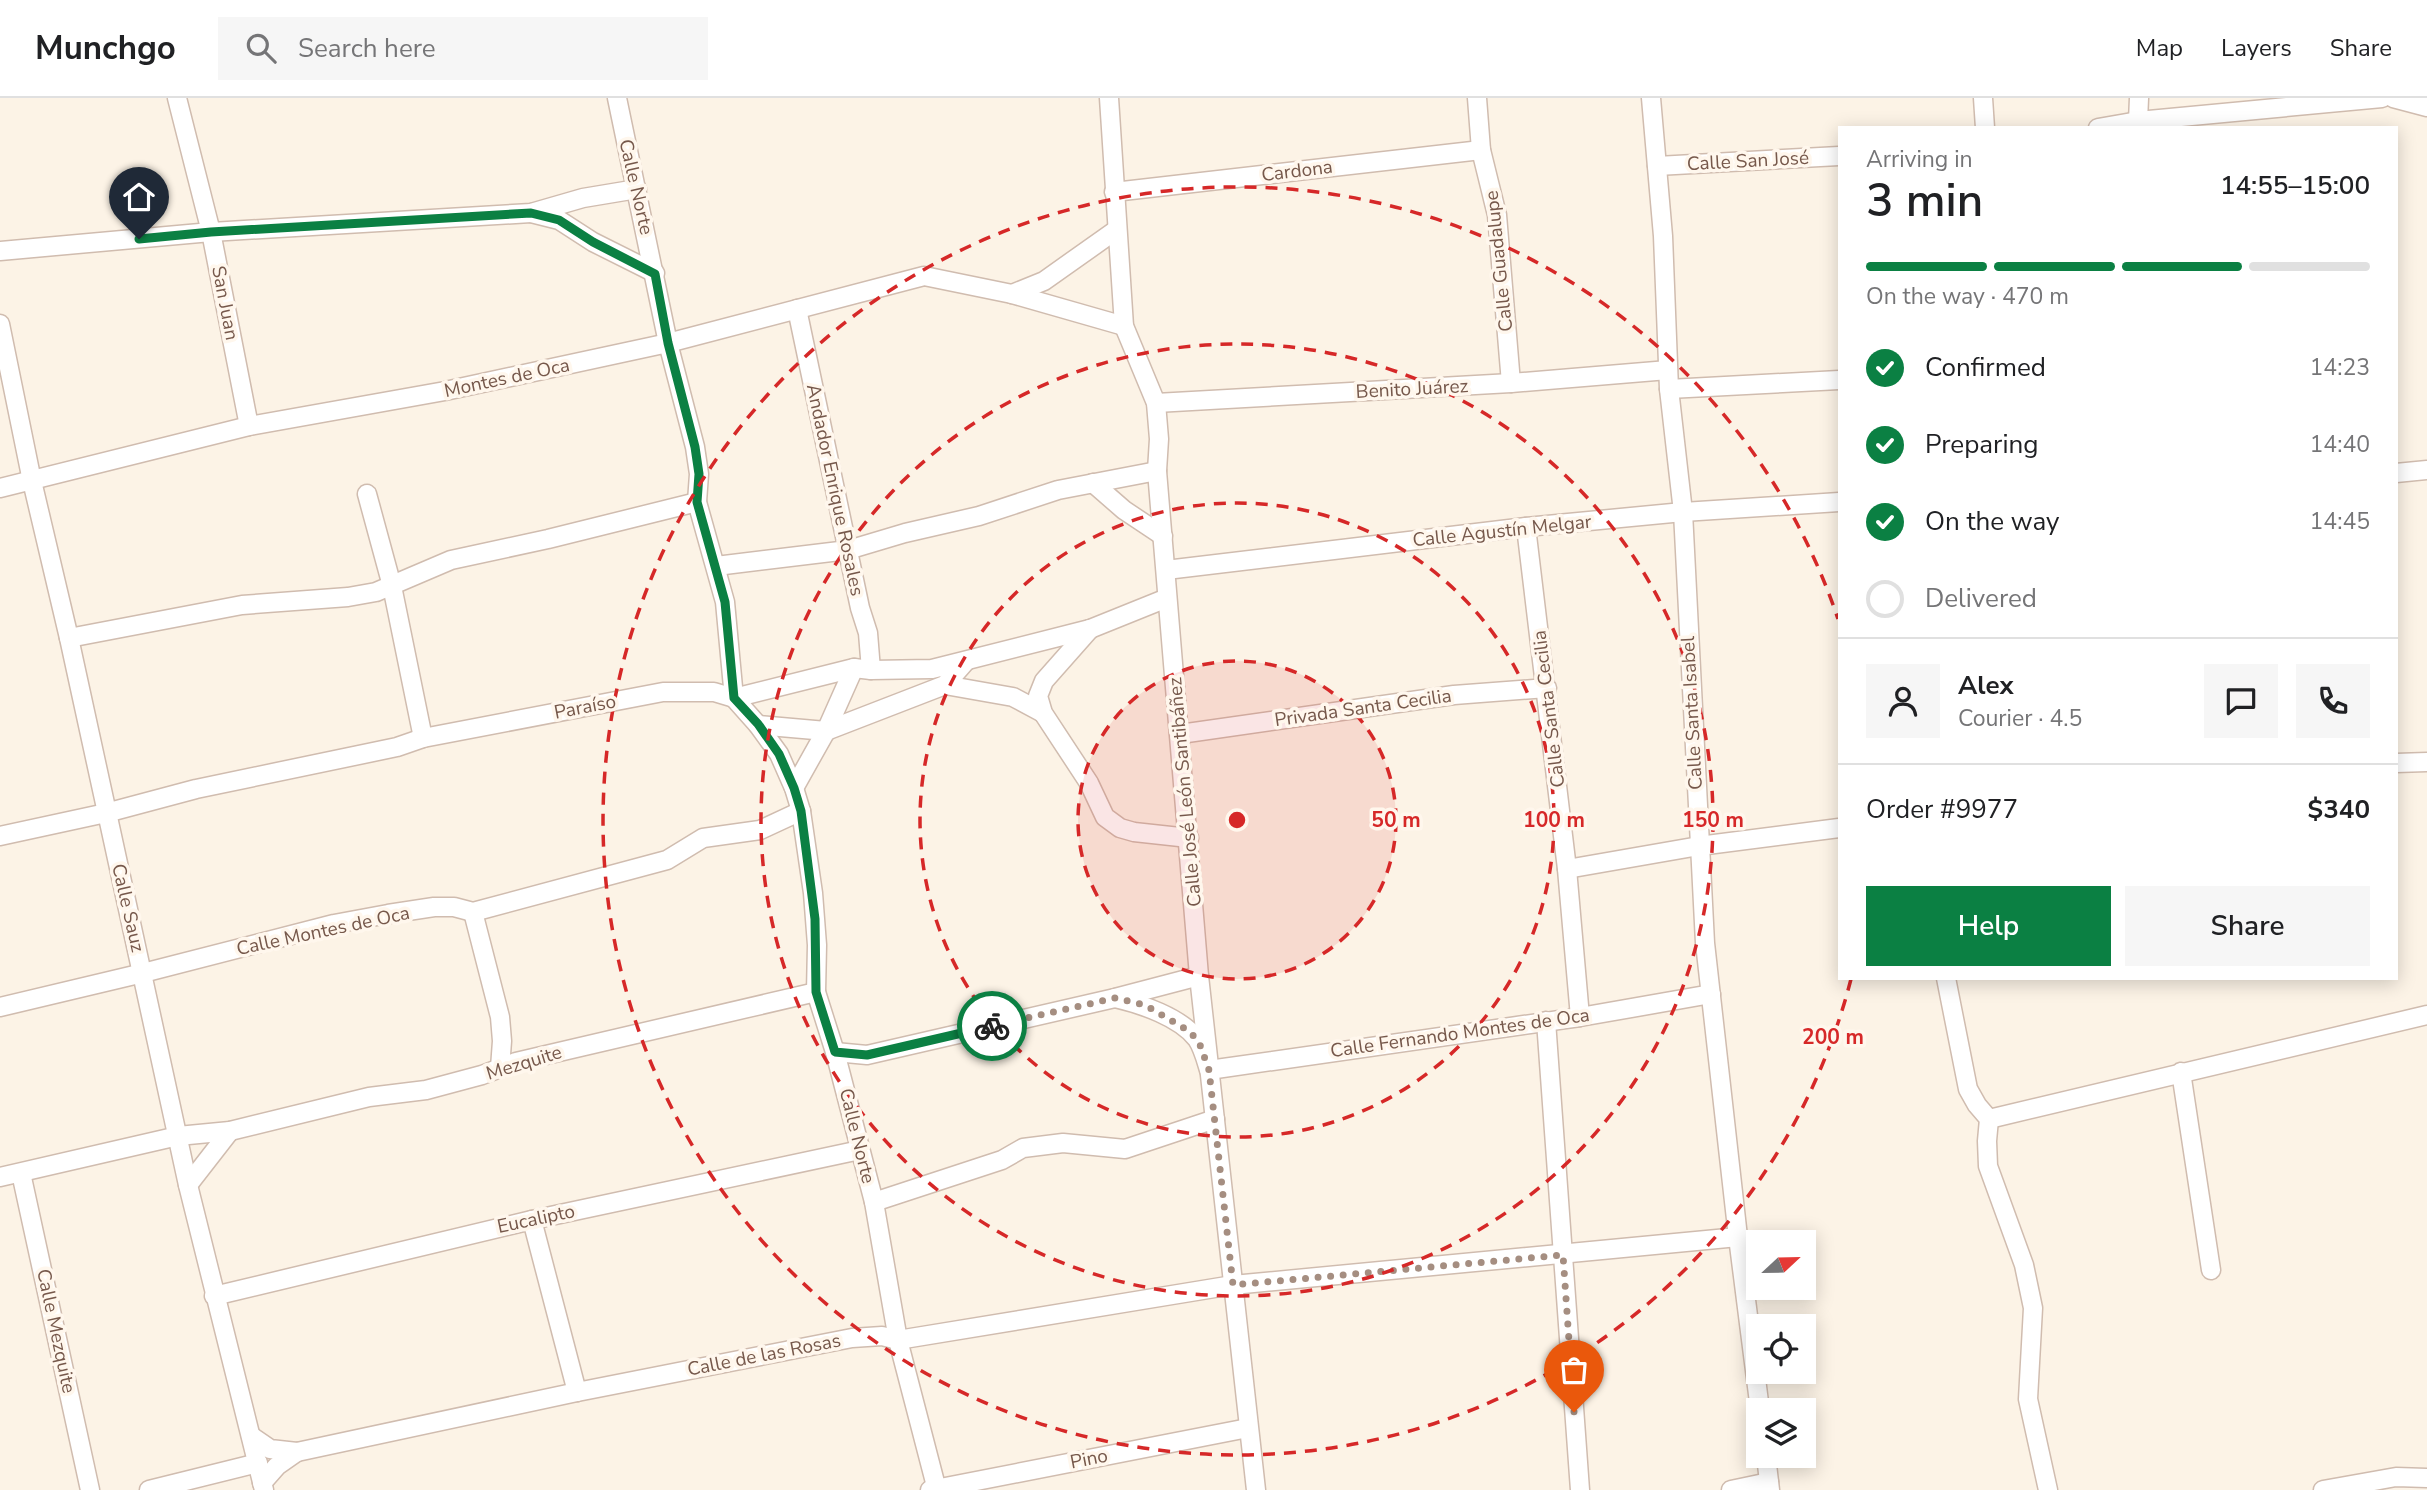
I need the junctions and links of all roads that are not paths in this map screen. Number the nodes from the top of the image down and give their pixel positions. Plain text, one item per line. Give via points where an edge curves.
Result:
1 (177, 98) edge
2 (617, 98) edge
3 (1109, 98) edge
4 (1476, 98) edge
5 (1651, 98) edge
6 (1983, 98) edge
7 (2139, 98) edge
8 (2382, 98) edge
9 (2393, 98) edge
10 (2427, 107) edge
11 (2138, 121) junction
12 (1985, 126) edge
13 (2109, 126) edge
14 (1481, 150) junction
15 (1838, 156) edge
16 (1657, 166) junction
17 (637, 189) junction
18 (1114, 192) junction
19 (531, 213) junction
20 (1116, 230) junction
21 (211, 232) junction
22 (0, 251) edge
23 (655, 274) junction
24 (1012, 293) junction
25 (797, 309) junction
26 (0, 324) edge
27 (1124, 326) junction
28 (668, 343) junction
29 (1668, 370) junction
30 (1838, 380) edge
31 (1511, 383) junction
32 (1669, 389) junction
33 (1156, 403) junction
34 (249, 426) junction
35 (2427, 470) edge
36 (1157, 471) junction
37 (2398, 473) edge
38 (32, 481) junction
39 (1093, 483) junction
40 (0, 488) edge
41 (367, 494) dead end
42 (697, 502) junction
43 (1838, 502) edge
44 (1683, 512) junction
45 (1526, 527) junction
46 (1163, 536) junction
47 (848, 550) junction
48 (716, 565) junction
49 (1166, 570) junction
50 (392, 586) junction
51 (1167, 598) junction
52 (1090, 629) junction
53 (69, 638) junction
54 (966, 661) junction
55 (862, 669) junction
56 (945, 685) junction
57 (1547, 688) junction
58 (734, 698) junction
59 (1043, 713) junction
60 (758, 724) junction
61 (826, 731) junction
62 (1180, 734) junction
63 (423, 738) junction
64 (2427, 762) edge
65 (2398, 763) edge
66 (794, 788) junction
67 (801, 811) junction
68 (106, 813) junction
69 (1838, 828) edge
70 (0, 836) edge
71 (1189, 838) junction
72 (1699, 846) junction
73 (1567, 869) junction
74 (473, 912) junction
75 (143, 973) junction
76 (1199, 976) junction
77 (1946, 980) edge
78 (816, 992) junction
79 (1711, 994) junction
80 (1115, 998) junction
81 (0, 1007) edge
82 (2427, 1015) edge
83 (1580, 1017) junction
84 (1546, 1020) junction
85 (835, 1052) junction
86 (500, 1068) junction
87 (1209, 1070) junction
88 (2182, 1072) junction
89 (1216, 1119) junction
90 (1989, 1119) junction
91 (230, 1131) junction
92 (178, 1136) junction
93 (860, 1150) junction
94 (21, 1173) junction
95 (0, 1177) edge
96 (188, 1185) junction
97 (874, 1202) junction
98 (532, 1220) junction
99 (1738, 1237) junction
100 (1563, 1255) junction
101 (2211, 1270) dead end
102 (1233, 1285) junction
103 (214, 1296) junction
104 (898, 1340) junction
105 (577, 1392) junction
106 (1758, 1398) edge
107 (1248, 1427) junction
108 (251, 1436) junction
109 (297, 1452) junction
110 (258, 1464) junction
111 (1768, 1468) edge
112 (2427, 1478) edge
113 (263, 1486) edge
114 (1770, 1486) edge
115 (934, 1489) edge
116 (90, 1490) edge
117 (149, 1490) edge
118 (1256, 1490) edge
119 (1580, 1490) edge
120 (1731, 1490) edge
121 (2048, 1490) edge
122 (2323, 1490) edge

1 - 21 street, San Juan
2 - 17 street, Calle Norte
3 - 18 street, Calle José León Santibáñez
4 - 14 street, Calle Guadalupe
5 - 16 street, Calle Santa Isabel
6 - 12 street
7 - 11 street
8 - 11 street
9 - 10 street
11 - 13 street
14 - 18 street, Cardona
14 - 31 street, Calle Guadalupe via 1497,215
15 - 16 street, Calle San José
16 - 29 street, Calle Santa Isabel
17 - 19 street
17 - 23 street, Calle Norte
18 - 20 street, Calle José León Santibáñez
19 - 21 street
19 - 23 street via 559,220
20 - 24 street via 1044,281
20 - 27 street, Calle José León Santibáñez
21 - 22 street
21 - 34 street, San Juan
23 - 28 street, Calle Norte
24 - 25 street, Montes de Oca via 924,276
24 - 27 street
25 - 28 street, Montes de Oca
25 - 47 street, Andador Enrique Rosales
26 - 38 street, Calle Sauz
27 - 33 street, Calle José León Santibáñez
28 - 34 street, Montes de Oca via 445,391
28 - 42 street, Calle Norte via 695,447
29 - 31 street, Benito Juárez
29 - 32 street, Calle Santa Isabel
30 - 32 street
31 - 33 street, Benito Juárez
32 - 44 street, Calle Santa Isabel
33 - 36 street, Calle José León Santibáñez
34 - 38 street, Montes de Oca
35 - 37 street
36 - 39 street
36 - 46 street, Calle José León Santibáñez
38 - 40 street, Montes de Oca
38 - 53 street, Calle Sauz
39 - 46 street
39 - 47 street
41 - 50 street
42 - 48 street, Calle Norte
42 - 50 street via 451,560
43 - 44 street, Calle Agustín Melgar
44 - 45 street, Calle Agustín Melgar
44 - 72 street, Calle Santa Isabel
45 - 49 street, Calle Agustín Melgar
45 - 57 street, Calle Santa Cecilia
46 - 49 street, Calle José León Santibáñez
47 - 48 street
47 - 55 street, Andador Enrique Rosales via 868,633
48 - 58 street, Calle Norte via 725,602
49 - 51 street, Calle José León Santibáñez
50 - 53 street via 348,597 243,605
50 - 63 street
51 - 52 street, Paraíso
51 - 62 street, Calle José León Santibáñez
52 - 54 street, Paraíso
52 - 59 street via 1044,681 1038,696
53 - 68 street, Calle Sauz
54 - 55 street, Paraíso via 932,669
54 - 56 street
55 - 58 street, Paraíso
55 - 61 street
56 - 59 street via 1013,697
56 - 61 street
57 - 62 street, Privada Santa Cecilia via 1454,695
57 - 73 street, Calle Santa Cecilia
58 - 60 street, Calle Norte
58 - 63 street, Paraíso via 714,692 663,692
59 - 71 street via 1089,783 1105,817 1134,832
60 - 61 street
60 - 66 street, Calle Norte via 779,754
61 - 66 street
62 - 71 street, Calle José León Santibáñez
63 - 68 street, Paraíso
64 - 65 street
66 - 67 street, Calle Norte
67 - 74 street, Calle Montes de Oca via 760,830 703,838 667,860
67 - 78 street, Calle Norte via 815,919
68 - 70 street, Paraíso
68 - 75 street, Calle Sauz
69 - 72 street
71 - 76 street, Calle José León Santibáñez
72 - 73 street
72 - 79 street, Calle Santa Isabel
73 - 83 street, Calle Santa Cecilia
74 - 75 street, Calle Montes de Oca via 444,907 388,914
74 - 86 street via 500,1017
75 - 81 street, Calle Montes de Oca
75 - 92 street, Calle Sauz
76 - 80 street
76 - 87 street, Calle José León Santibáñez
77 - 90 street via 1968,1089
78 - 85 street, Calle Norte
78 - 86 street, Mezquite
79 - 83 street, Calle Fernando Montes de Oca
79 - 99 street, Calle Santa Isabel
80 - 85 street via 867,1055
80 - 87 street via 1145,1005 1189,1031 1199,1042
82 - 88 street
83 - 84 street, Calle Fernando Montes de Oca
84 - 87 street, Calle Fernando Montes de Oca
84 - 100 street
85 - 93 street, Calle Norte
86 - 91 street, Mezquite via 426,1090 369,1097
87 - 89 street, Calle José León Santibáñez
88 - 90 street
88 - 101 street
89 - 97 street via 1125,1149 1063,1143 1023,1148 1002,1160
89 - 102 street, Calle José León Santibáñez
90 - 121 street via 1988,1166 2024,1265 2034,1308 2028,1399
91 - 92 street, Mezquite
91 - 96 street
92 - 94 street, Mezquite
92 - 96 street, Calle Sauz
93 - 97 street, Calle Norte
93 - 98 street, Eucalipto
94 - 95 street, Mezquite
94 - 116 street, Calle Mezquite
96 - 103 street, Calle Sauz
97 - 104 street, Calle Norte
98 - 103 street, Eucalipto
98 - 105 street
99 - 100 street, Calle de las Rosas
99 - 106 street, Calle Santa Isabel
100 - 102 street, Calle de las Rosas
100 - 119 street
102 - 104 street, Calle de las Rosas
102 - 107 street, Calle José León Santibáñez
103 - 108 street, Calle Sauz
104 - 105 street, Calle de las Rosas via 852,1338
104 - 115 street, Calle Norte
105 - 109 street, Calle de las Rosas
107 - 115 street, Pino
107 - 118 street, Calle José León Santibáñez
108 - 109 street via 270,1449
108 - 110 street, Calle Sauz
109 - 113 street via 277,1466
110 - 113 street, Calle Sauz
110 - 117 street
111 - 114 street
112 - 122 street via 2396,1477
114 - 120 street

